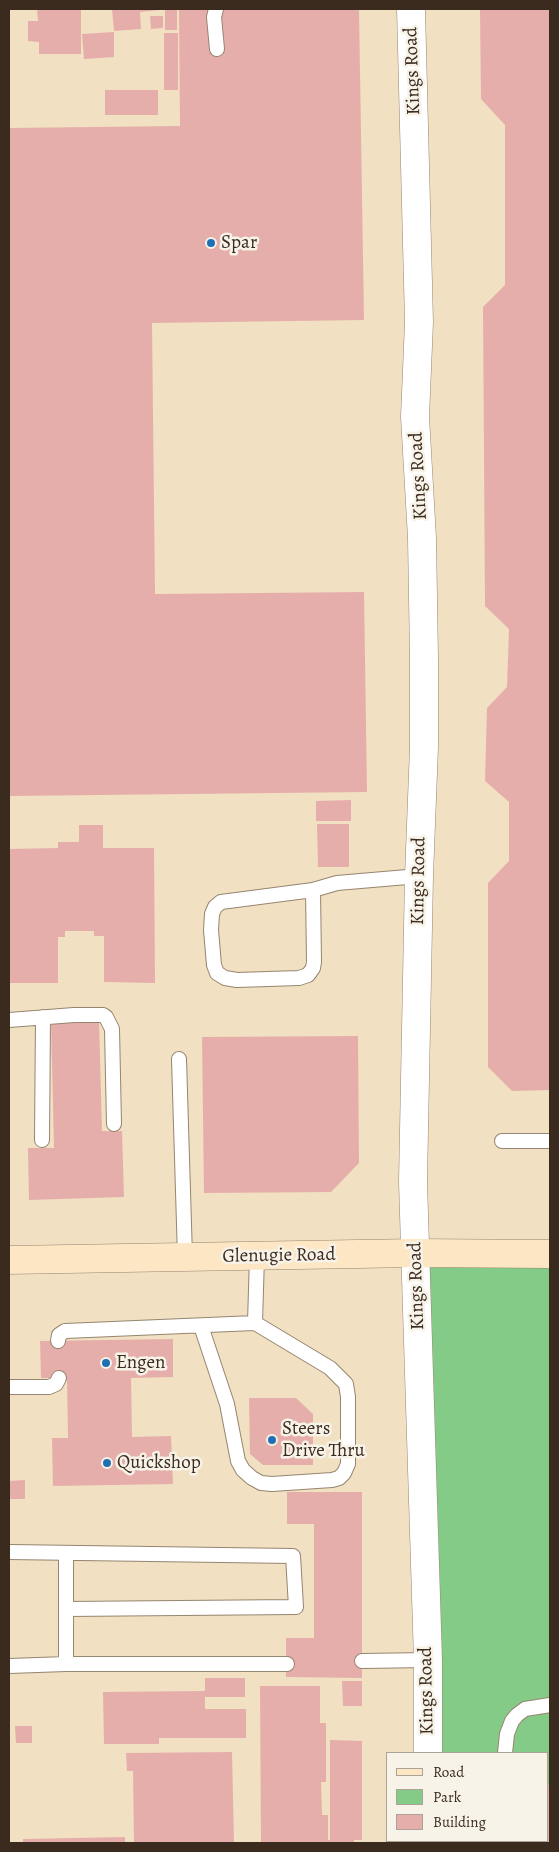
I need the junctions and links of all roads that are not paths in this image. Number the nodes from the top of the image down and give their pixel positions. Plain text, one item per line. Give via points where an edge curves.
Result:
1 (216, 9) edge
2 (411, 9) edge
3 (217, 49) dead end
4 (419, 876) junction
5 (313, 890) junction
6 (43, 1018) junction
7 (9, 1020) edge
8 (179, 1059) dead end
9 (114, 1124) dead end
10 (42, 1140) dead end
11 (502, 1141) dead end
12 (550, 1141) edge
13 (415, 1253) junction
14 (550, 1254) edge
15 (257, 1256) junction
16 (185, 1257) junction
17 (9, 1260) edge
18 (255, 1323) junction
19 (201, 1326) junction
20 (58, 1341) dead end
21 (59, 1378) dead end
22 (9, 1387) edge
23 (9, 1552) edge
24 (66, 1553) junction
25 (66, 1609) junction
26 (428, 1660) junction
27 (362, 1661) dead end
28 (66, 1664) junction
29 (286, 1664) dead end
30 (9, 1666) edge
31 (550, 1705) edge
32 (428, 1752) edge
33 (506, 1752) edge

1 - 3 lane
2 - 4 street, Kings Road via 419,322 415,417 424,658
4 - 5 lane via 337,883
4 - 13 street, Kings Road via 413,1182
5 - 5 lane via 314,962 308,975 237,980 217,973 211,930 212,914 221,902
6 - 7 lane
6 - 9 lane via 102,1015 110,1023
6 - 10 lane
8 - 16 lane
11 - 12 lane
13 - 14 street, Glenugie Road
13 - 15 street, Glenugie Road
13 - 26 street, Kings Road
15 - 16 street, Glenugie Road
15 - 18 lane
16 - 17 street, Glenugie Road
18 - 19 lane
18 - 19 lane via 330,1368 346,1384 348,1464 339,1478 272,1484 261,1483 243,1470 238,1461 227,1404
19 - 20 lane via 66,1331 59,1335
21 - 22 lane via 49,1387
23 - 24 lane
24 - 25 lane
24 - 25 lane via 293,1556 296,1607
25 - 28 lane
26 - 27 lane
26 - 32 street, Kings Road
28 - 29 lane
28 - 30 lane
31 - 33 lane via 525,1709 512,1720

